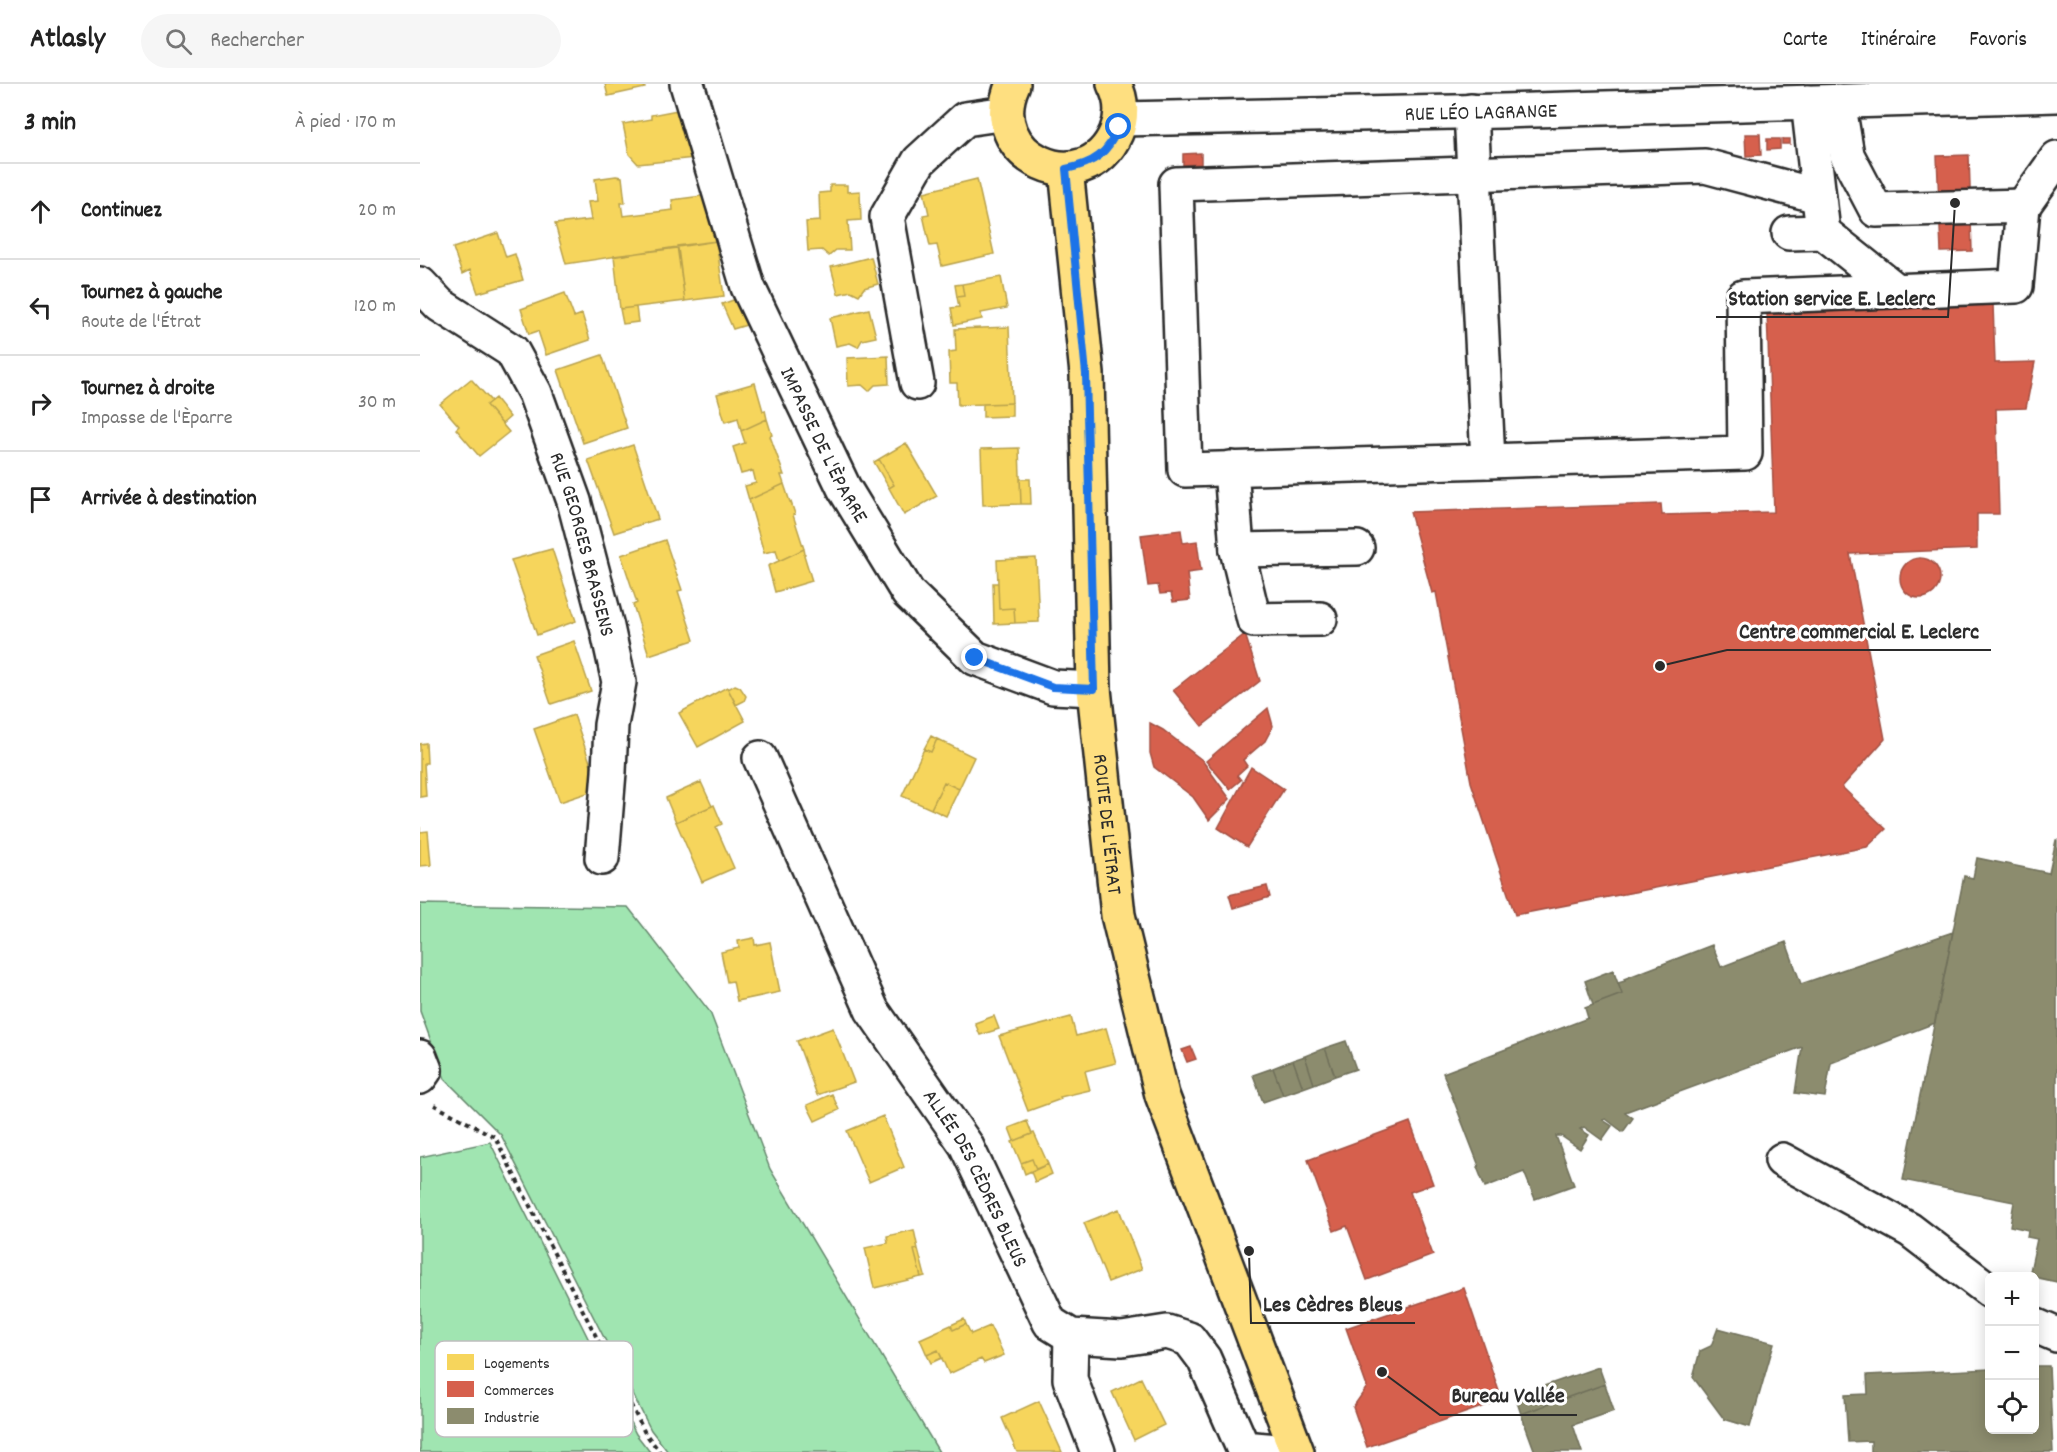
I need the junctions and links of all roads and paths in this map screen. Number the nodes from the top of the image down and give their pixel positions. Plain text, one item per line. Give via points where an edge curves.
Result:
1 (687, 84) edge
2 (1114, 84) edge
3 (1725, 94) edge
4 (2057, 95) edge
5 (1010, 99) edge
6 (1823, 102) junction
7 (1471, 111) junction
8 (1121, 119) junction
9 (2057, 158) edge
10 (1066, 169) junction
11 (1474, 174) junction
12 (1818, 196) junction
13 (2023, 206) junction
14 (1823, 232) junction
15 (1789, 233) dead end
16 (420, 284) edge
17 (1896, 291) junction
18 (917, 383) dead end
19 (1488, 461) junction
20 (1232, 468) junction
21 (1357, 548) dead end
22 (1237, 550) junction
23 (1320, 619) dead end
24 (1094, 689) junction
25 (760, 758) dead end
26 (602, 858) dead end
27 (420, 1057) edge
28 (425, 1090) edge
29 (1782, 1160) dead end
30 (1985, 1288) edge
31 (2036, 1326) edge
32 (2057, 1335) edge
33 (1071, 1336) junction
34 (598, 1341) edge
35 (633, 1409) edge
36 (660, 1452) edge
37 (1098, 1452) edge
38 (1289, 1452) edge
39 (1297, 1452) edge

1 - 24 street, IMPASSE DE L'ÈPARRE via 748,287 844,488 908,593 975,658 1053,687
2 - 8 main road
3 - 6 street, RUE LÉO LAGRANGE
3 - 7 street, RUE LÉO LAGRANGE
4 - 6 street, RUE LÉO LAGRANGE
5 - 10 main road via 1010,131 1018,147 1032,159
5 - 18 street via 965,119 919,161 887,217
6 - 12 street
6 - 13 street via 1876,210
7 - 8 street, RUE LÉO LAGRANGE
7 - 11 street
8 - 10 main road via 1112,143 1100,156
9 - 13 street
10 - 24 main road, ROUTE DE L'ÉTRAT via 1086,374
11 - 12 street via 1705,166
11 - 19 street
11 - 20 street via 1176,184 1185,470
12 - 14 street
13 - 17 street via 2016,286
14 - 15 street
14 - 17 street
16 - 26 street, RUE GEORGES BRASSENS via 440,305 512,351 535,393 574,501 619,682 611,725
17 - 19 street via 1743,297 1745,453
19 - 20 street
20 - 22 street
21 - 22 street
22 - 23 street via 1254,620
24 - 39 main road, ROUTE DE L'ÉTRAT via 1118,915 1162,1095
25 - 33 street, ALLÉE DES CÈDRES BLEUS via 872,1010 966,1145 1050,1323
27 - 28 street
28 - 34 path via 495,1137
29 - 30 street via 1910,1230
31 - 32 street
33 - 37 street via 1070,1379
33 - 38 street via 1122,1339 1167,1332 1189,1339 1204,1359 1243,1448
35 - 36 path

